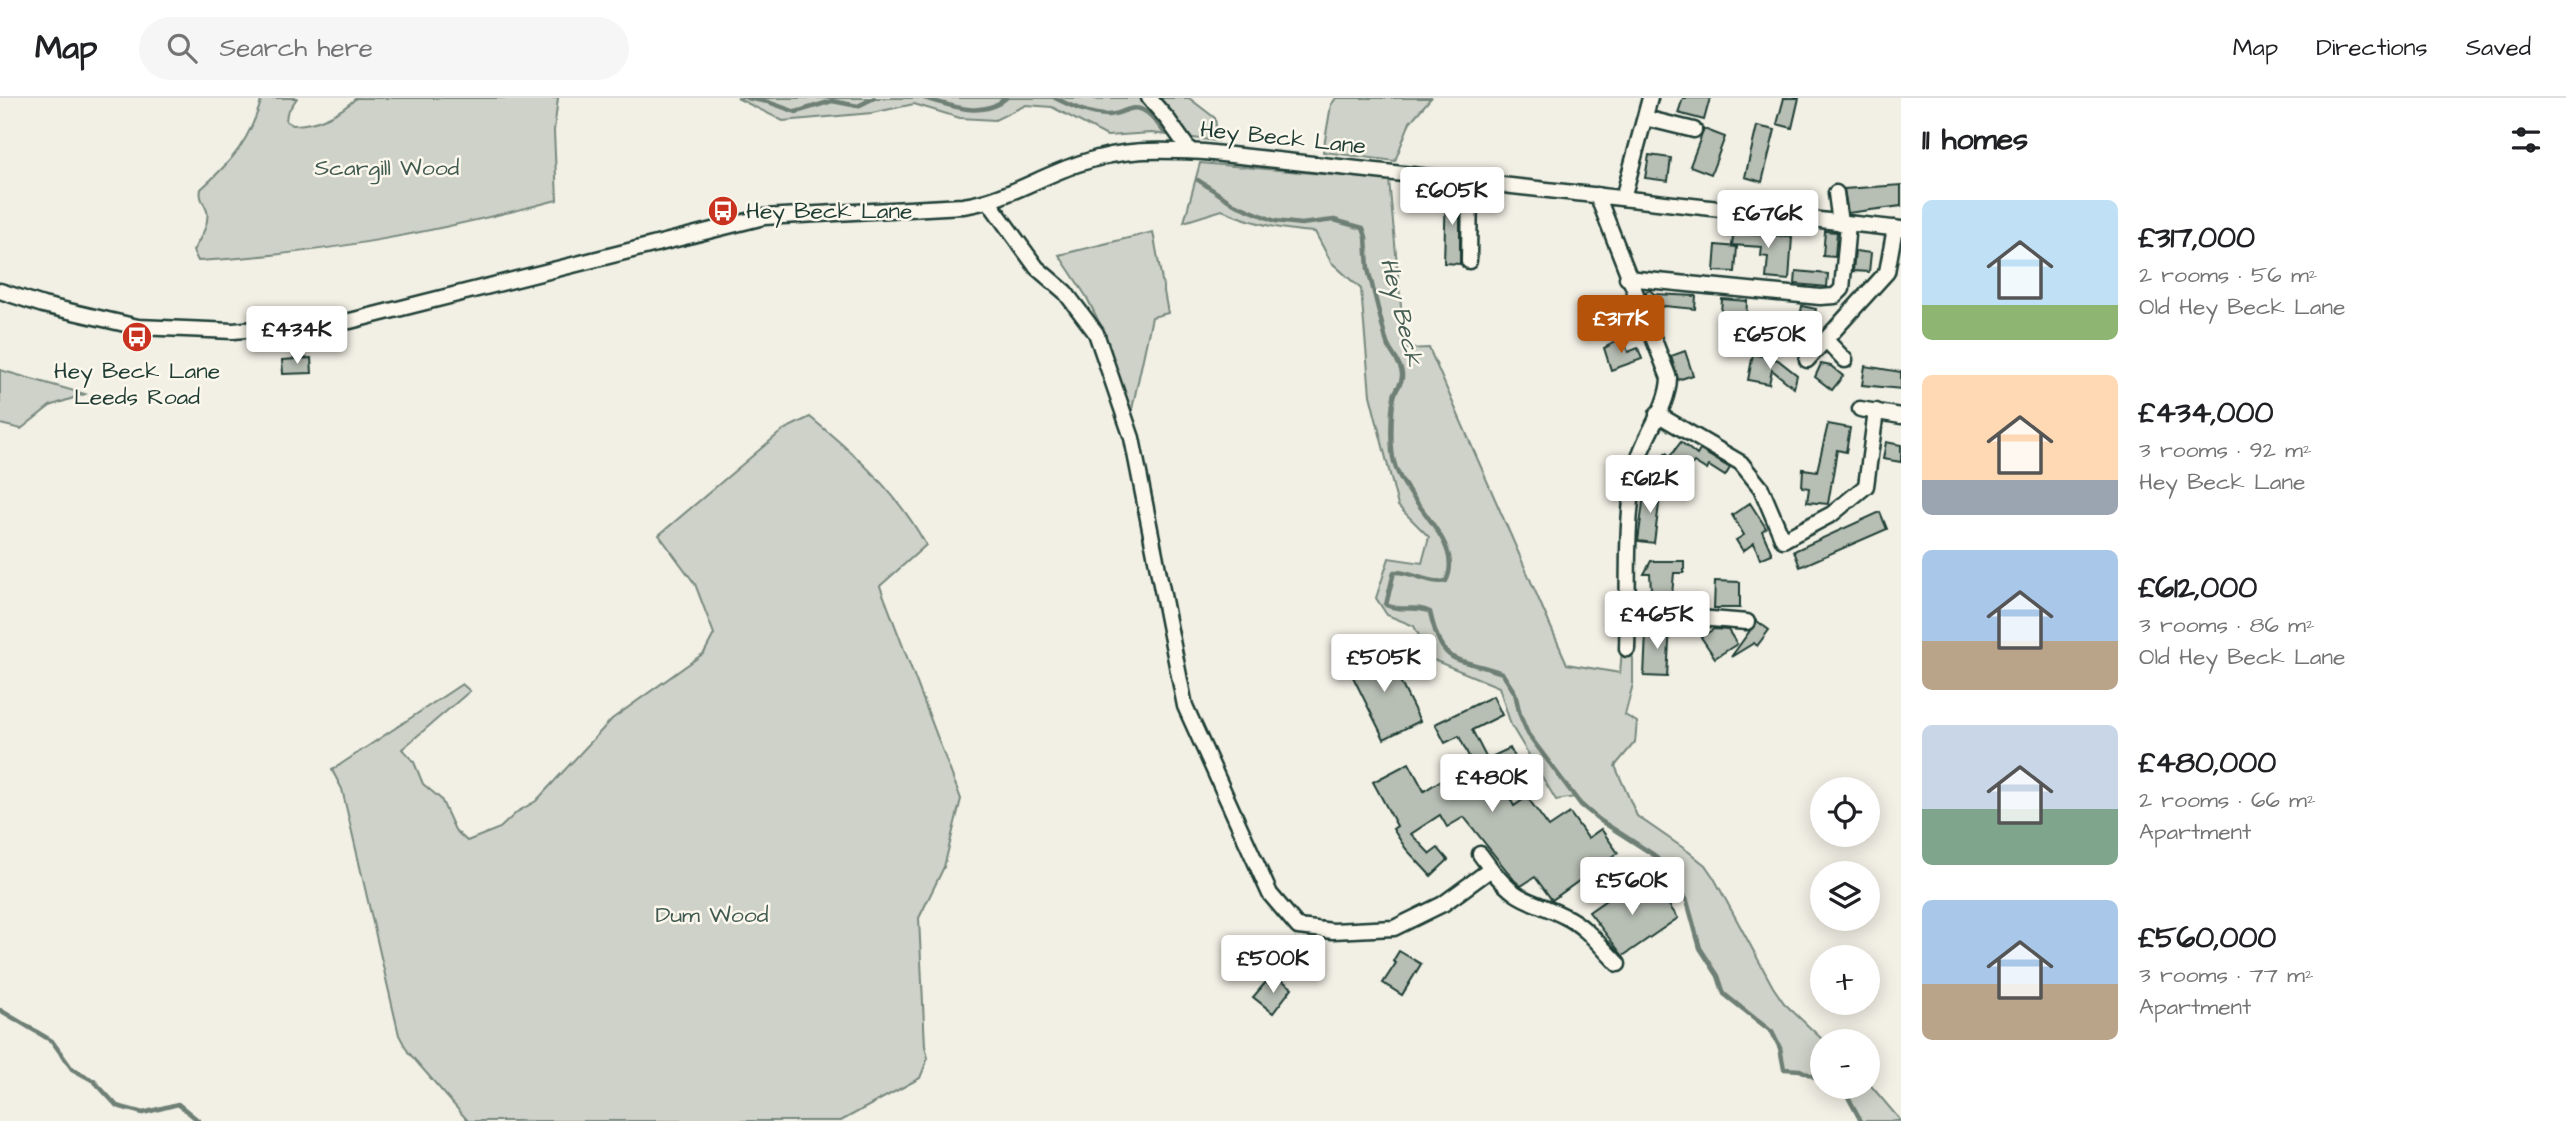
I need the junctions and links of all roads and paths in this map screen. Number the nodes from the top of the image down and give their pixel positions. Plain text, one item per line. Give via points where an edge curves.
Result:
1 (1149, 98) edge
2 (1650, 98) edge
3 (1644, 118) junction
4 (1693, 130) dead end
5 (1190, 151) junction
6 (1470, 180) junction
7 (1836, 193) dead end
8 (1597, 195) junction
9 (1623, 198) junction
10 (989, 202) junction
11 (1844, 223) junction
12 (1898, 228) edge
13 (1469, 261) dead end
14 (1627, 278) junction
15 (0, 291) edge
16 (1827, 341) junction
17 (1807, 360) dead end
18 (1845, 360) dead end
19 (1860, 409) dead end
20 (1876, 411) junction
21 (1657, 414) junction
22 (1901, 416) edge
23 (1629, 612) junction
24 (1747, 622) dead end
25 (1628, 649) dead end
26 (1480, 854) dead end
27 (1491, 869) junction
28 (1618, 964) dead end

1 - 5 street
2 - 3 street
3 - 4 street
3 - 9 street
5 - 6 street, Hey Beck Lane
5 - 10 street, Hey Beck Lane via 1129,150 1079,163
6 - 8 street, Hey Beck Lane
6 - 13 street
7 - 11 street
8 - 9 street, Hey Beck Lane
8 - 14 street
9 - 11 street, Hey Beck Lane
10 - 15 street, Hey Beck Lane via 764,217 350,321 233,331 138,327
10 - 27 street via 1037,268 1065,292 1096,333 1132,438 1185,706 1270,894 1298,927 1333,931 1394,928 1443,904
11 - 12 street, Hey Beck Lane
11 - 14 street via 1842,289 1835,296
12 - 16 street via 1887,272
14 - 21 street via 1669,378 1668,393
16 - 17 street
16 - 18 street
19 - 20 street
20 - 21 street via 1866,486 1832,514 1783,540 1761,488 1741,463
20 - 22 street
21 - 23 street via 1637,461 1632,492
23 - 24 street
23 - 25 street
26 - 27 street
27 - 28 street via 1508,890 1530,904 1566,916

